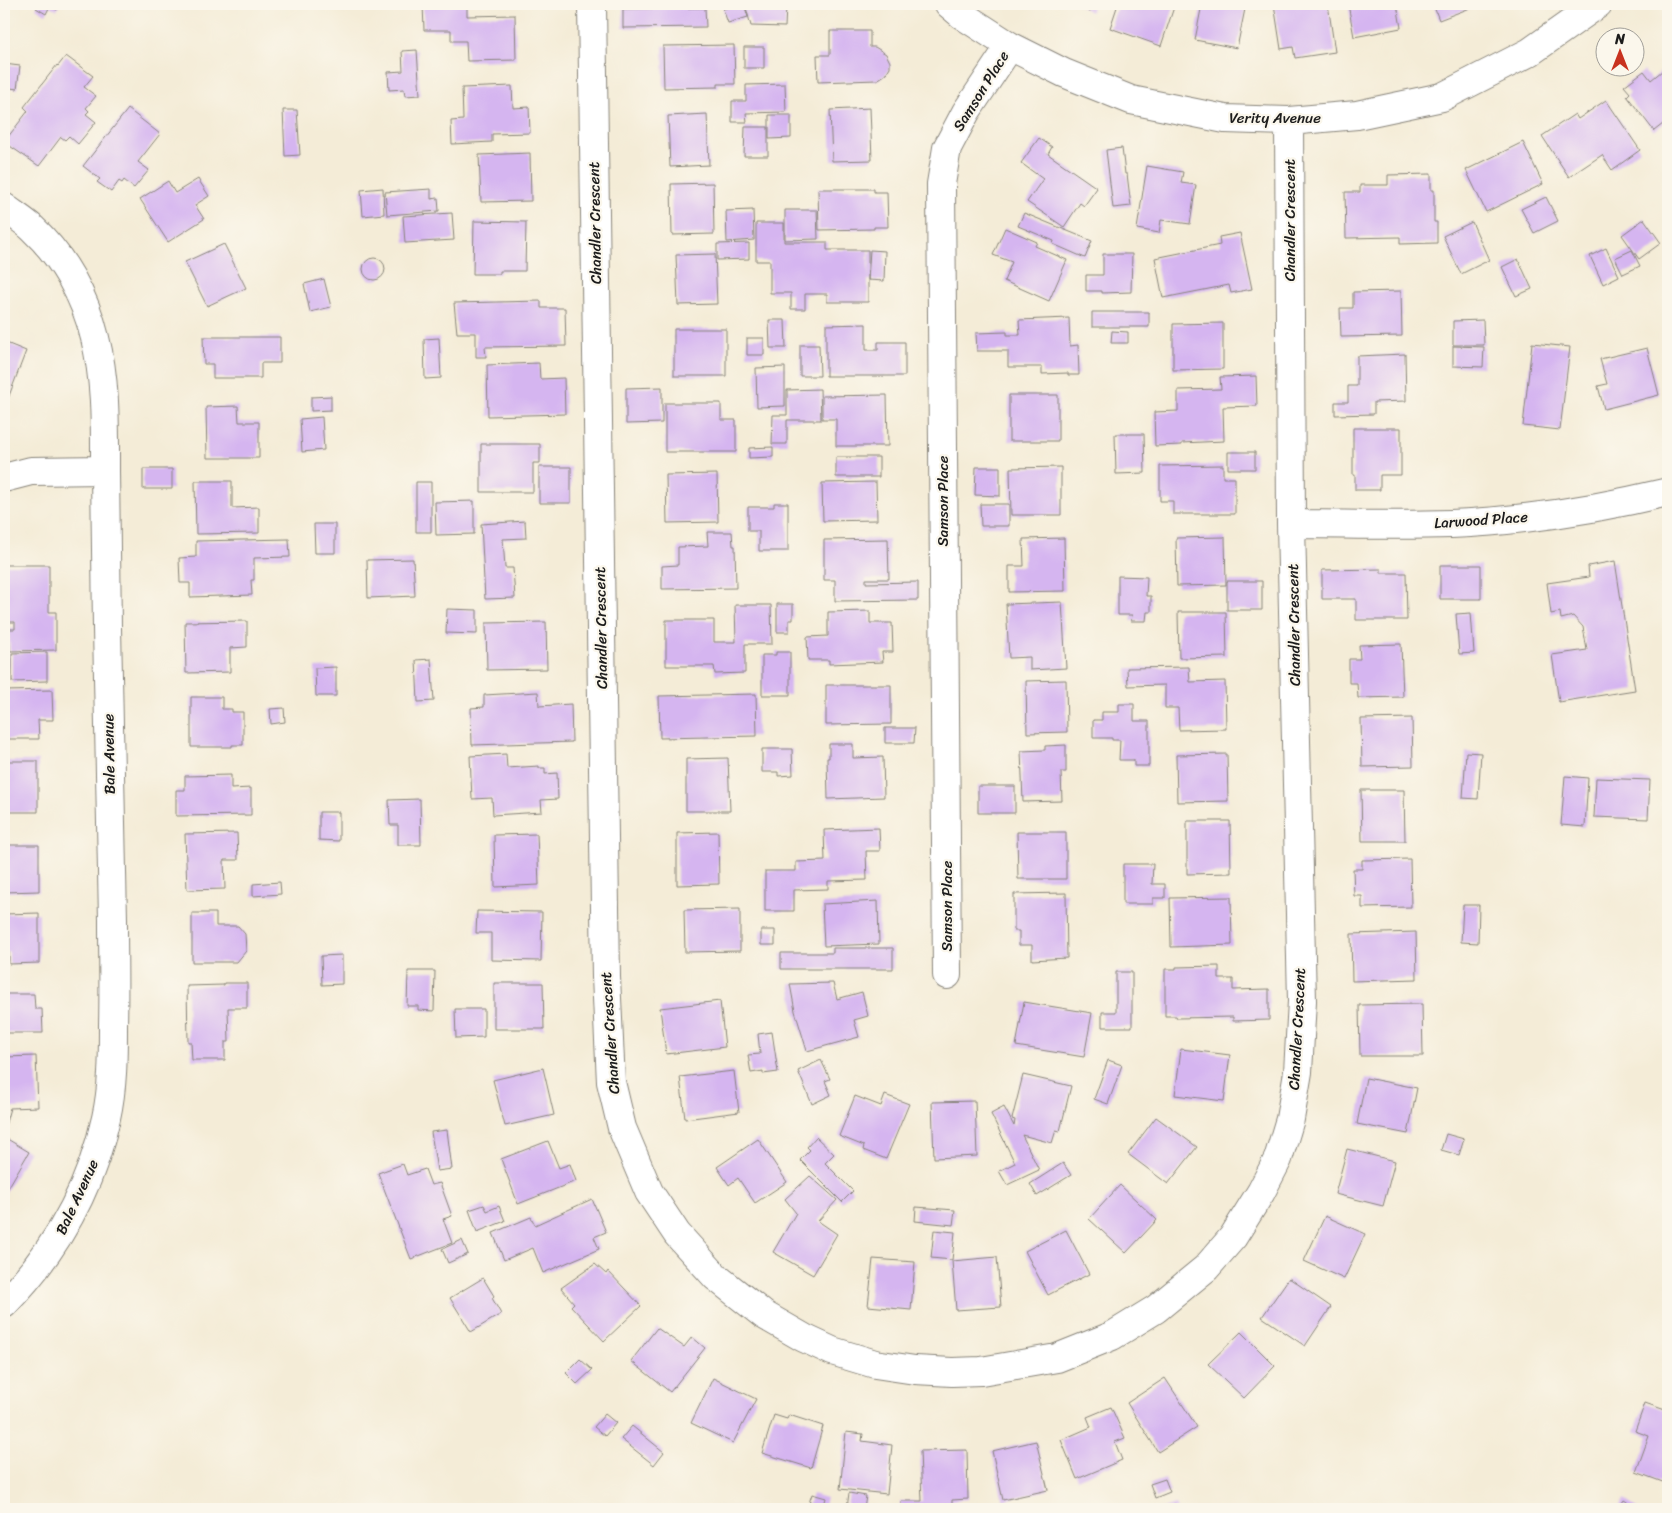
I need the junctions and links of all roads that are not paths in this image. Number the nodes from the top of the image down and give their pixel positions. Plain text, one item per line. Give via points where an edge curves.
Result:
1 (592, 4) edge
2 (950, 4) edge
3 (1598, 4) edge
4 (1010, 46) junction
5 (1289, 120) junction
6 (4, 207) edge
7 (105, 470) junction
8 (4, 478) edge
9 (1668, 492) edge
10 (1291, 524) junction
11 (947, 975) dead end
12 (4, 1304) edge

1 - 10 street, Chandler Crescent via 606,977 611,1082 622,1128 649,1192 677,1234 716,1277 764,1315 832,1351 875,1364 915,1370 981,1371 1057,1358 1112,1336 1156,1309 1206,1268 1232,1237 1278,1159 1290,1119 1298,1072 1302,1001
2 - 4 street, Verity Avenue
3 - 5 street, Verity Avenue via 1530,52 1442,98 1357,115
4 - 5 street, Verity Avenue via 1064,73 1131,100 1225,119
4 - 11 street, Samson Place via 966,112 947,148 941,184
5 - 10 street, Chandler Crescent
6 - 7 street, Bale Avenue via 31,227 51,249 71,277 86,307 102,371
7 - 8 street via 31,471
7 - 12 street, Bale Avenue via 113,1072 97,1154 80,1197 56,1242 26,1282
9 - 10 street, Larwood Place via 1614,505 1461,523

